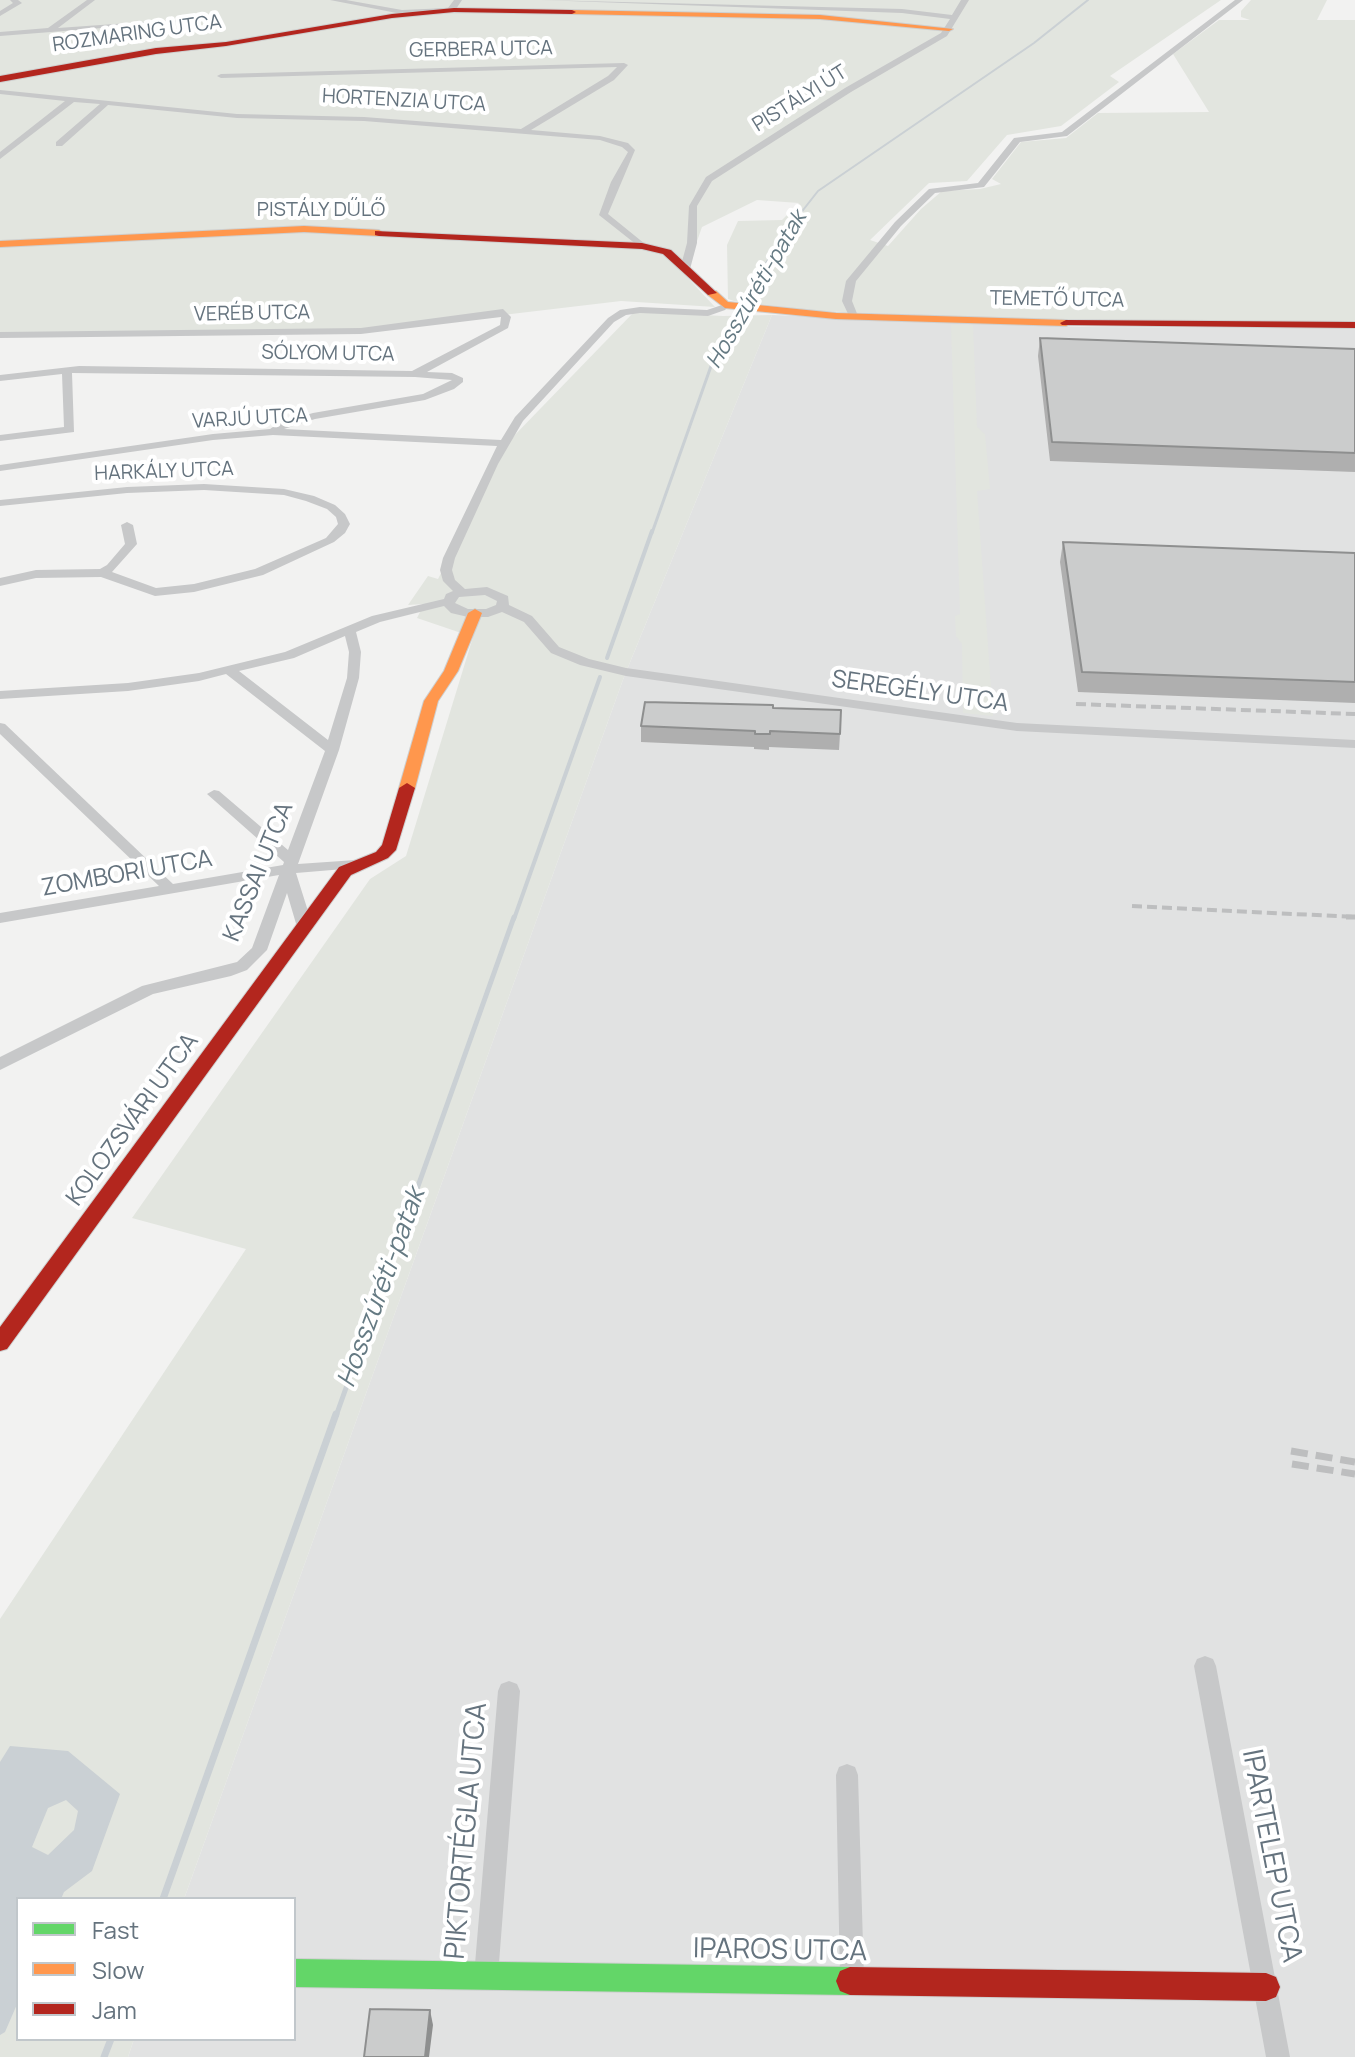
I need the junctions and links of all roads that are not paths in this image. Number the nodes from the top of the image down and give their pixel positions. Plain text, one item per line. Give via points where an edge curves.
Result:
1 (14, 0) edge
2 (91, 0) edge
3 (334, 0) edge
4 (545, 0) edge
5 (965, 0) edge
6 (1239, 0) edge
7 (456, 5) edge
8 (0, 14) edge
9 (200, 20) dead end
10 (952, 23) junction
11 (47, 33) junction
12 (0, 34) edge
13 (221, 76) dead end
14 (0, 79) edge
15 (0, 92) edge
16 (71, 100) junction
17 (105, 104) junction
18 (525, 130) junction
19 (59, 144) dead end
20 (0, 156) edge
21 (0, 244) edge
22 (642, 246) junction
23 (688, 260) junction
24 (737, 306) junction
25 (853, 316) junction
26 (1355, 325) edge
27 (0, 335) edge
28 (67, 370) junction
29 (415, 374) junction
30 (0, 378) edge
31 (273, 432) junction
32 (0, 438) edge
33 (504, 443) junction
34 (0, 468) edge
35 (0, 503) edge
36 (127, 525) dead end
37 (102, 573) junction
38 (0, 582) edge
39 (461, 592) junction
40 (452, 605) junction
41 (502, 607) junction
42 (475, 613) junction
43 (350, 632) junction
44 (229, 670) junction
45 (0, 695) edge
46 (0, 727) edge
47 (1355, 744) edge
48 (332, 750) junction
49 (214, 794) dead end
50 (289, 864) junction
51 (356, 864) junction
52 (171, 890) junction
53 (0, 918) edge
54 (305, 927) junction
55 (0, 1064) edge
56 (0, 1343) edge
57 (1205, 1666) dead end
58 (509, 1691) dead end
59 (847, 1775) dead end
60 (296, 1973) edge
61 (486, 1976) junction
62 (852, 1979) junction
63 (1266, 1987) junction
64 (1278, 2057) edge

1 - 8 street via 18,3
2 - 11 street
3 - 7 street via 393,11
4 - 10 street via 902,11
5 - 10 street, PISTÁLYI ÚT
6 - 25 street via 1064,134 1017,140 981,185 932,191 851,281 847,301
7 - 10 street, ROZMARING UTCA
7 - 14 street, ROZMARING UTCA
9 - 11 street
10 - 23 street, PISTÁLYI ÚT via 715,173 693,206
11 - 12 street
13 - 18 street, GERBERA UTCA via 624,65
15 - 16 street, HORTENZIA UTCA
16 - 17 street, HORTENZIA UTCA
16 - 20 street
17 - 18 street, HORTENZIA UTCA
17 - 19 street
18 - 22 street, HORTENZIA UTCA via 594,137 631,149 603,215
21 - 22 street, PISTÁLY DŰLŐ via 304,229
22 - 23 street, HORTENZIA UTCA
23 - 24 street, HORTENZIA UTCA
24 - 25 street, TEMETŐ UTCA
24 - 33 street via 708,313 629,310 616,316 519,419
25 - 26 street, TEMETŐ UTCA
27 - 29 street, VERÉB UTCA via 361,331 503,312 505,326
28 - 29 street, SÓLYOM UTCA
28 - 30 street, SÓLYOM UTCA
28 - 32 street via 70,430
29 - 31 street, SÓLYOM UTCA via 459,380 425,397 313,416
31 - 33 street, VARJÚ UTCA
31 - 34 street, VARJÚ UTCA
33 - 39 street via 449,558 449,581
35 - 37 street, HARKÁLY UTCA via 204,487 310,498 331,507 344,524 330,540 259,572 194,588 155,592
36 - 37 street via 131,544
37 - 38 street, HARKÁLY UTCA via 36,574
39 - 40 street
39 - 41 street, SEREGÉLY UTCA via 494,592 504,599
40 - 42 street
40 - 43 street via 399,612
41 - 42 street
41 - 47 street, SEREGÉLY UTCA via 528,619 555,650 639,674 1017,727
42 - 51 street, KOLOZSVÁRI UTCA via 457,660 431,701 390,847
43 - 44 street
43 - 48 street, KASSAI UTCA via 353,678
44 - 45 street via 128,687
44 - 48 street
46 - 52 street
48 - 50 street, KASSAI UTCA
49 - 50 street
50 - 51 street, ZOMBORI UTCA
50 - 52 street, ZOMBORI UTCA
50 - 54 street
50 - 55 street, KASSAI UTCA via 259,950 242,966 148,990
51 - 54 street, KOLOZSVÁRI UTCA via 345,871
52 - 53 street, ZOMBORI UTCA
54 - 56 street, KOLOZSVÁRI UTCA
57 - 63 street, IPARTELEP UTCA
58 - 61 street, PIKTORTÉGLA UTCA
59 - 62 street
60 - 61 street, IPAROS UTCA
61 - 62 street, IPAROS UTCA
62 - 63 street, IPAROS UTCA
63 - 64 street, IPARTELEP UTCA

